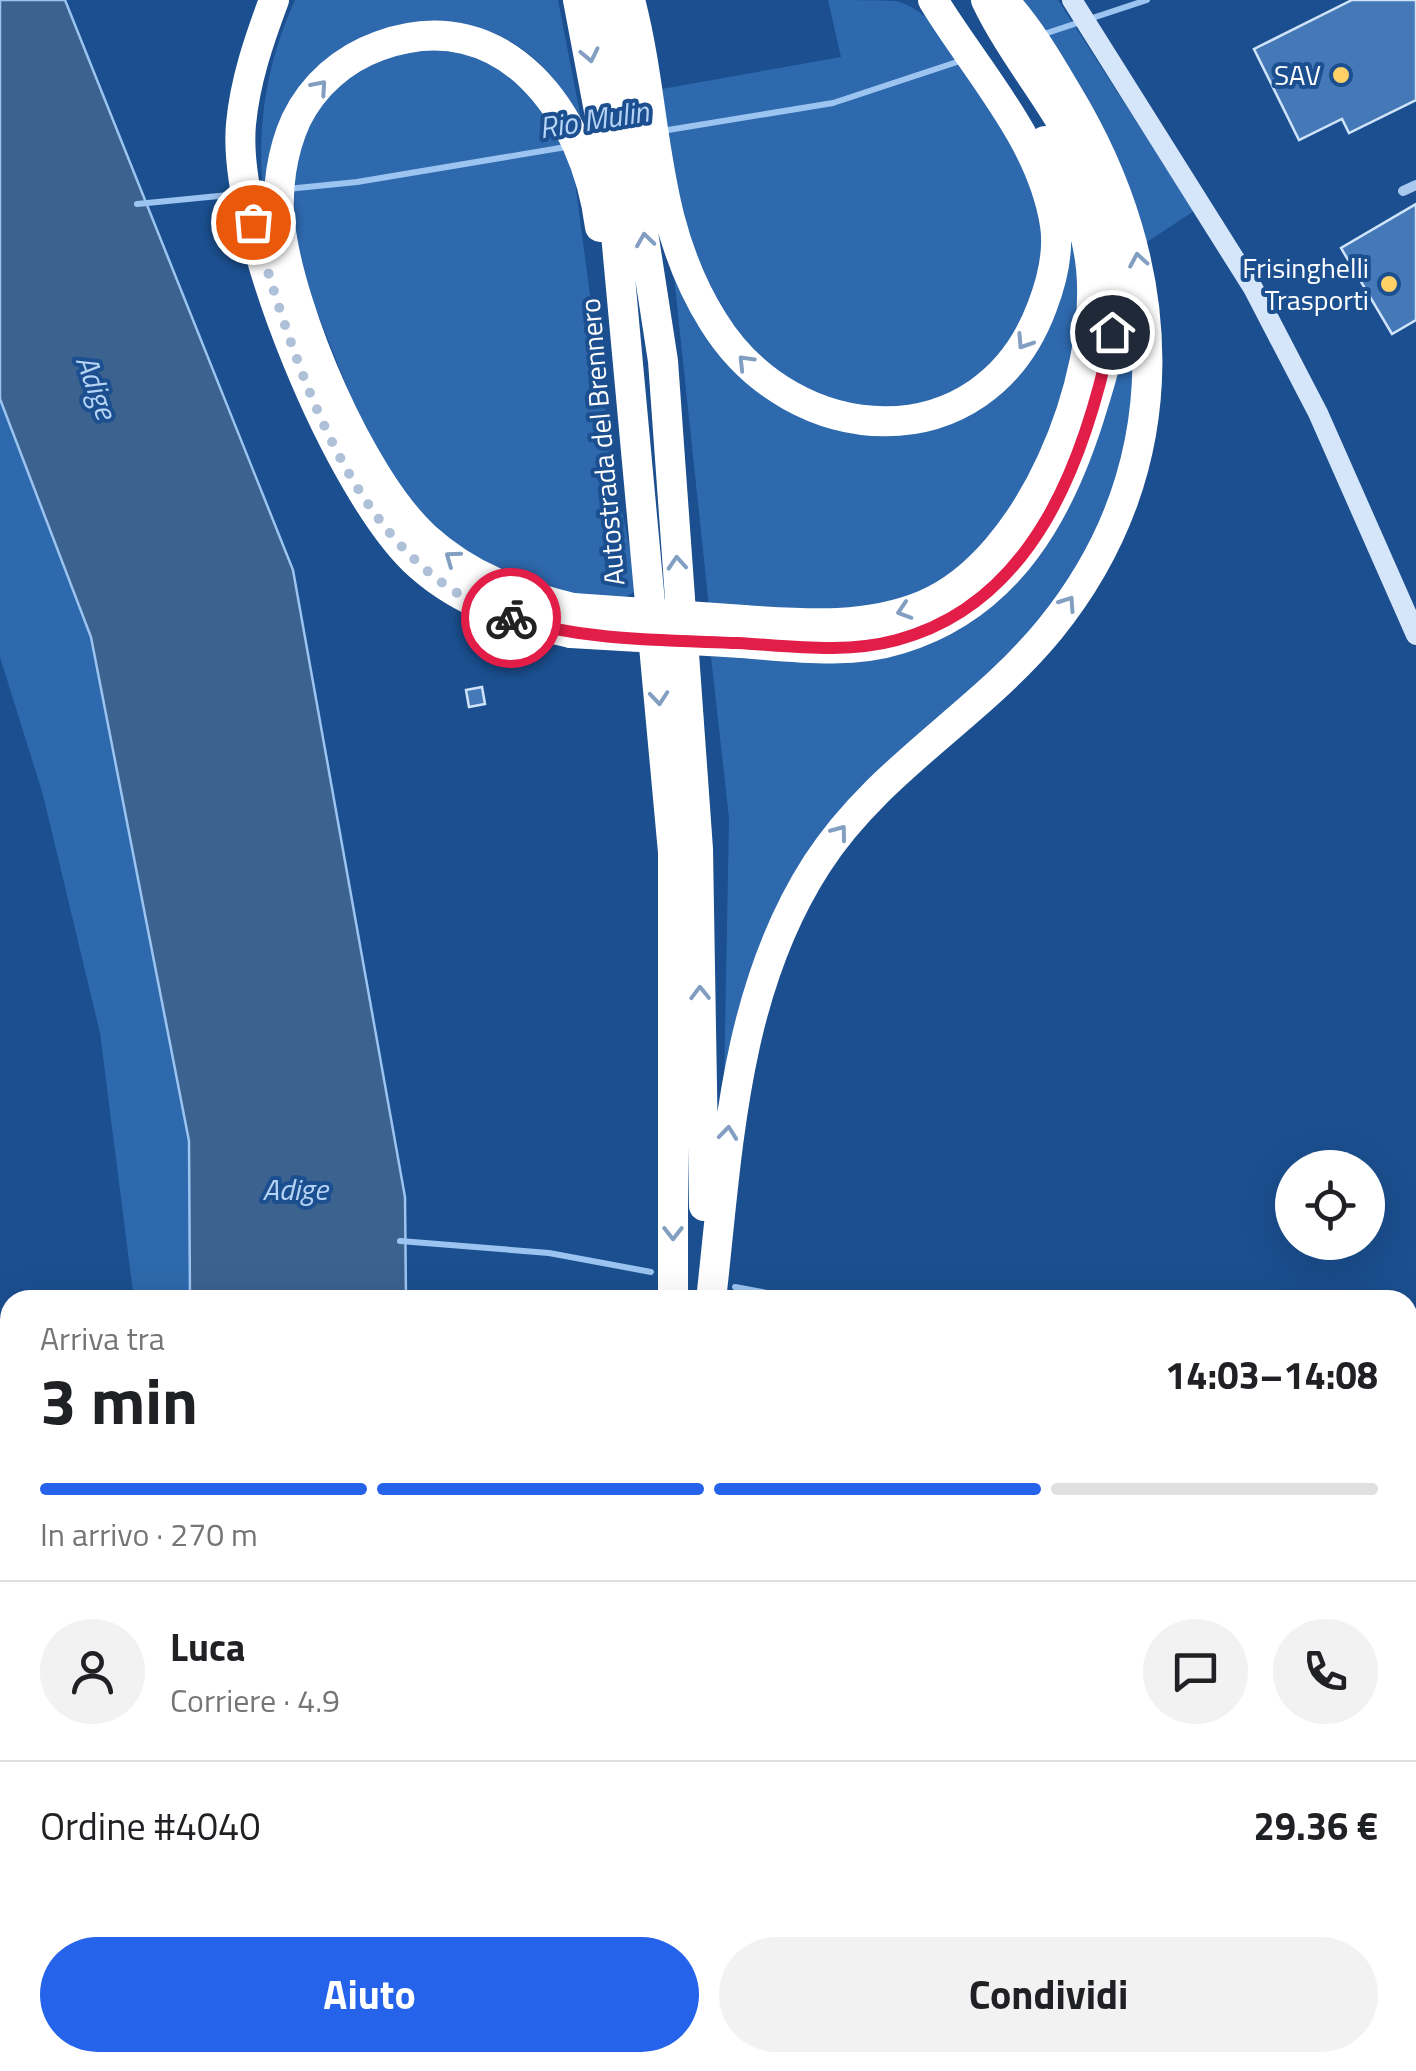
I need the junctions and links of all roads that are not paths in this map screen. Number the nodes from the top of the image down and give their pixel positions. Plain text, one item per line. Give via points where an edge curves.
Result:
1 (274, 0) edge
2 (578, 0) edge
3 (608, 0) edge
4 (630, 0) edge
5 (933, 0) edge
6 (954, 0) edge
7 (986, 0) edge
8 (1003, 0) edge
9 (1072, 0) edge
10 (1019, 74) junction
11 (626, 106) junction
12 (622, 166) junction
13 (1416, 184) edge
14 (1403, 190) dead end
15 (266, 221) junction
16 (1416, 634) edge
17 (673, 1290) edge
18 (709, 1290) edge
19 (710, 1290) edge

1 - 15 highway via 254,54 240,127 246,174
2 -> 11 highway, Autostrada del Brennero
3 - 11 highway, Autostrada del Brennero
4 - 11 highway
5 - 10 highway
6 - 10 highway
7 - 10 highway
8 - 10 highway
9 - 16 main road via 1253,288 1318,413
10 -> 12 highway via 1049,194 1056,256 1048,292 1036,324 1003,370 950,408 901,421 830,416 759,377 712,321 668,225
10 - 15 highway, bridge via 1079,155 1096,194 1114,273 1104,371 1063,489 1024,556 979,599 898,640 857,646 503,615 464,597 418,565 375,518 283,323
19 -> 10 highway via 729,1120 755,1001 783,924 816,864 868,797 1051,627 1094,562 1136,450 1146,377 1136,244 1104,158
11 - 12 highway, Autostrada del Brennero
11 - 12 highway
15 -> 12 highway via 296,120 312,94 342,65 394,40 450,36 495,48 543,86 565,120
12 -> 17 highway, Autostrada del Brennero via 634,427 673,852
18 -> 12 highway, Autostrada del Brennero via 698,849 663,361
13 - 14 street

